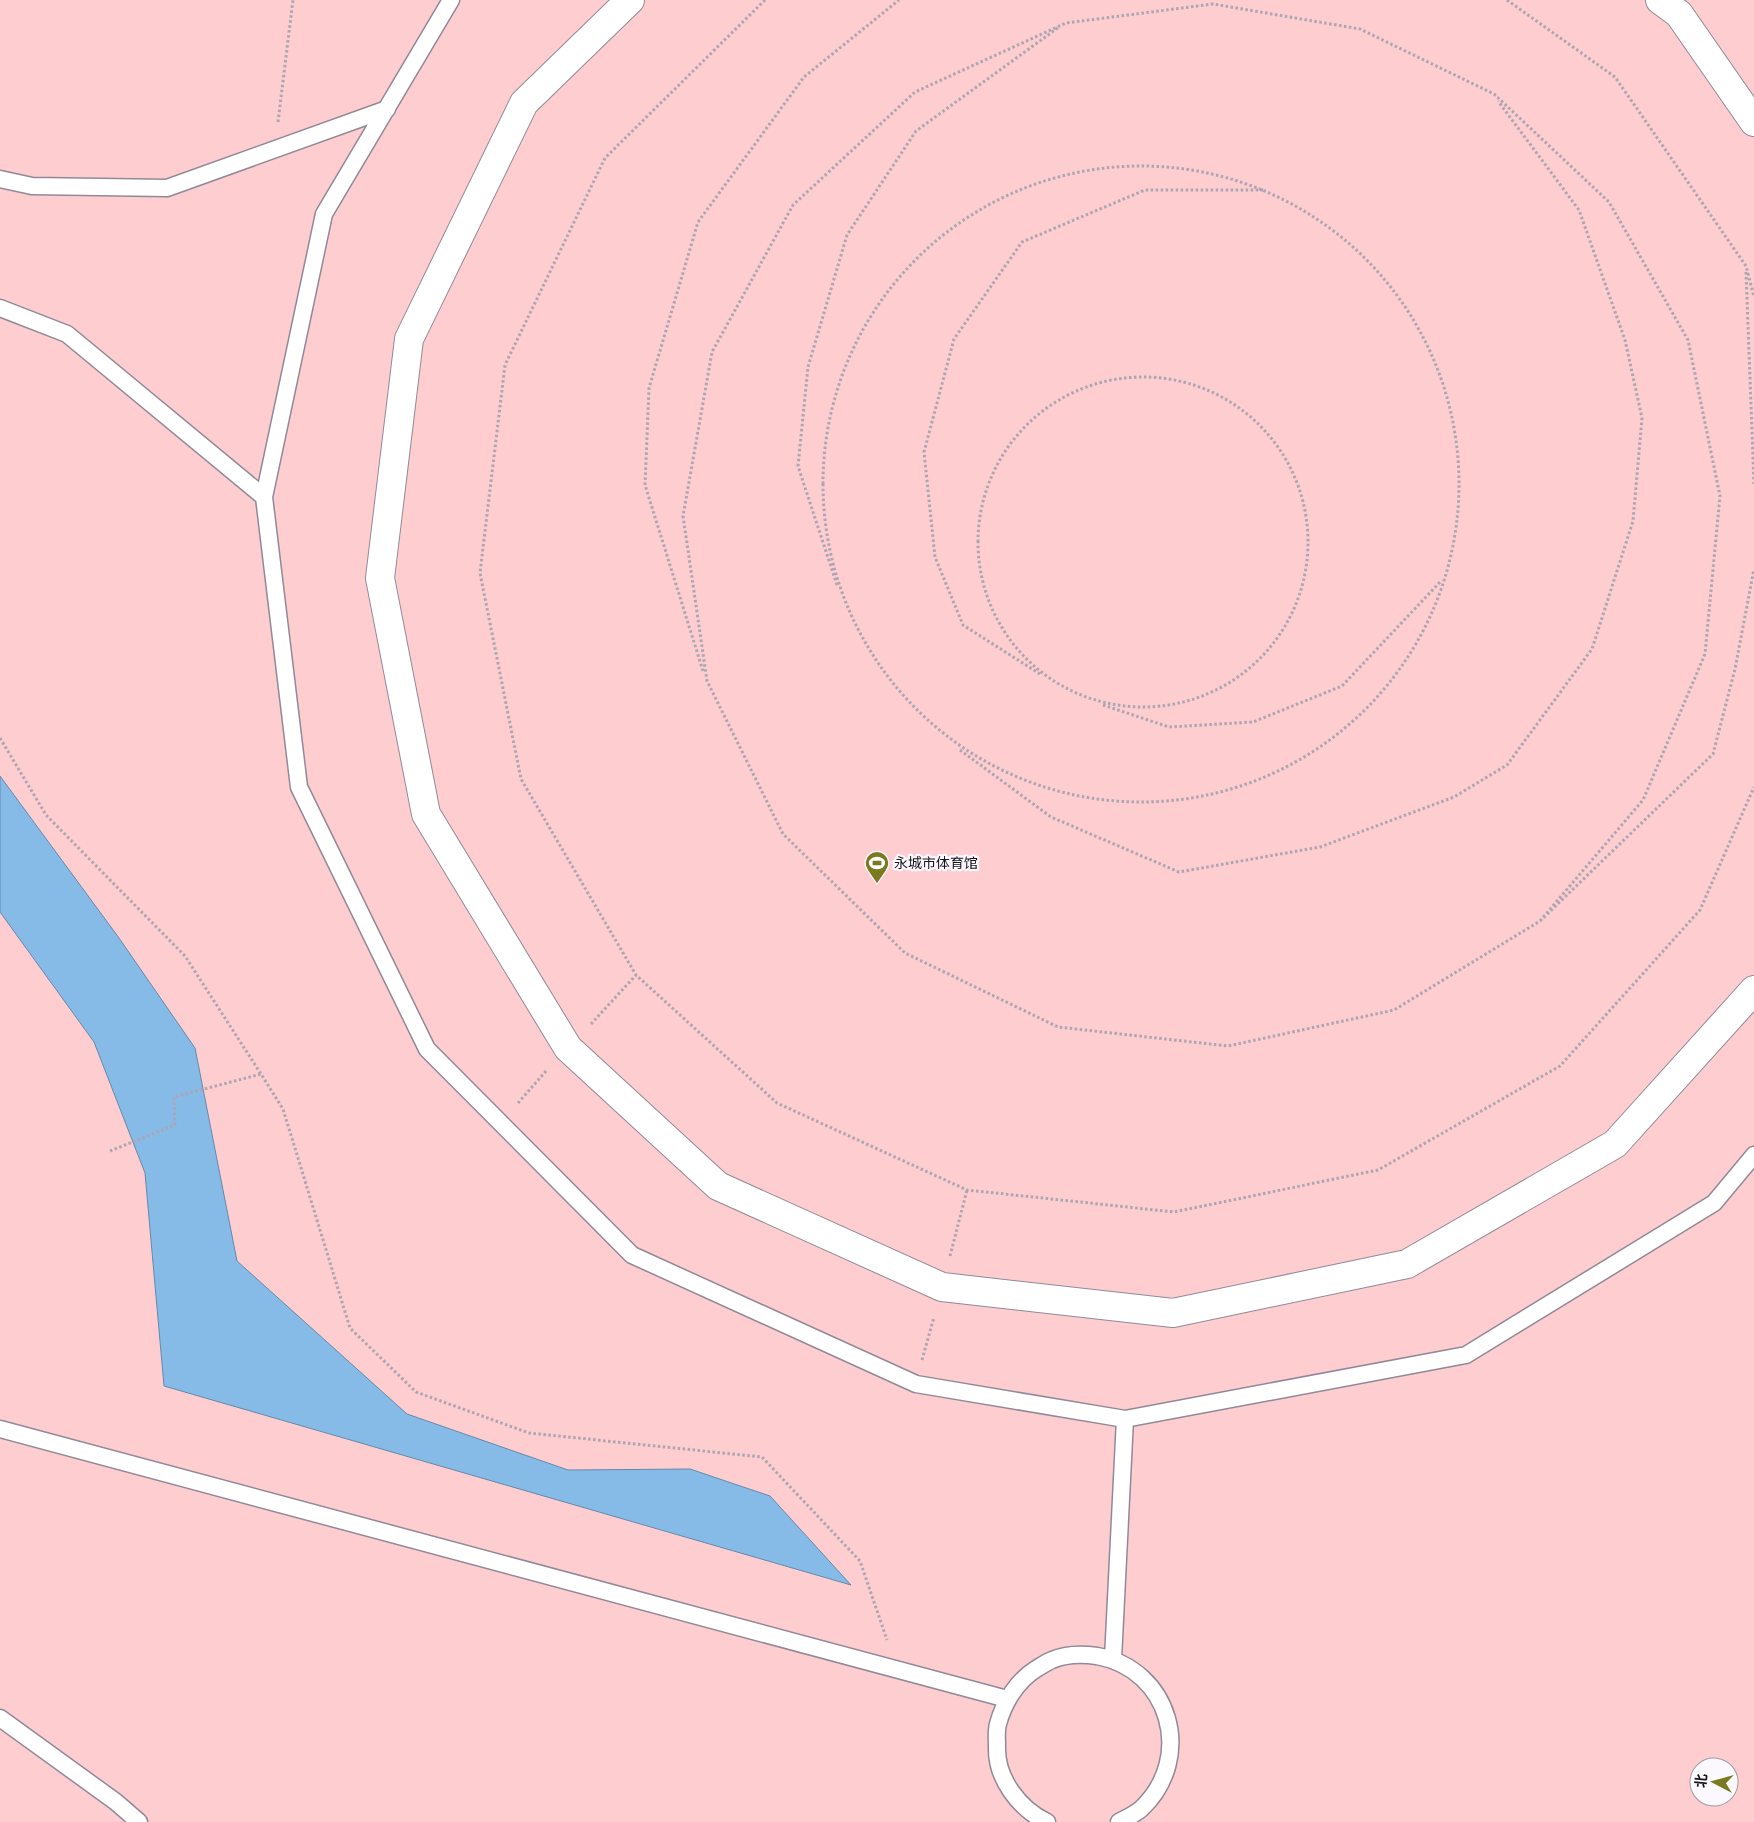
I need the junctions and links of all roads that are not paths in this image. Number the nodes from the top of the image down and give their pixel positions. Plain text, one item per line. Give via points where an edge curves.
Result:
1 (451, 0) edge
2 (630, 0) edge
3 (1660, 0) edge
4 (387, 109) junction
5 (1754, 122) edge
6 (0, 179) edge
7 (0, 308) edge
8 (264, 497) junction
9 (1754, 990) edge
10 (1754, 1154) edge
11 (1125, 1419) junction
12 (0, 1429) edge
13 (1113, 1659) junction
14 (1007, 1699) junction
15 (0, 1718) edge
16 (139, 1822) edge
17 (1045, 1822) edge
18 (1119, 1822) edge

1 - 4 lane
2 - 9 street via 524,103 409,340 380,578 426,814 568,1048 718,1186 942,1287 1173,1313 1408,1264 1615,1144
3 - 5 street via 1679,14
4 - 6 lane via 167,188 32,186
4 - 8 lane via 324,214
7 - 8 lane via 67,334
8 - 11 lane via 299,787 427,1048 632,1255 916,1384
10 - 11 lane via 1714,1203 1466,1355
11 - 13 lane
12 - 14 lane
13 - 14 lane via 1083,1654 1053,1659 1027,1675
13 - 18 lane via 1139,1674 1159,1697 1170,1726 1170,1756 1160,1785 1141,1809
14 - 17 lane via 998,1726 997,1754 1005,1782 1021,1805
15 - 16 lane

